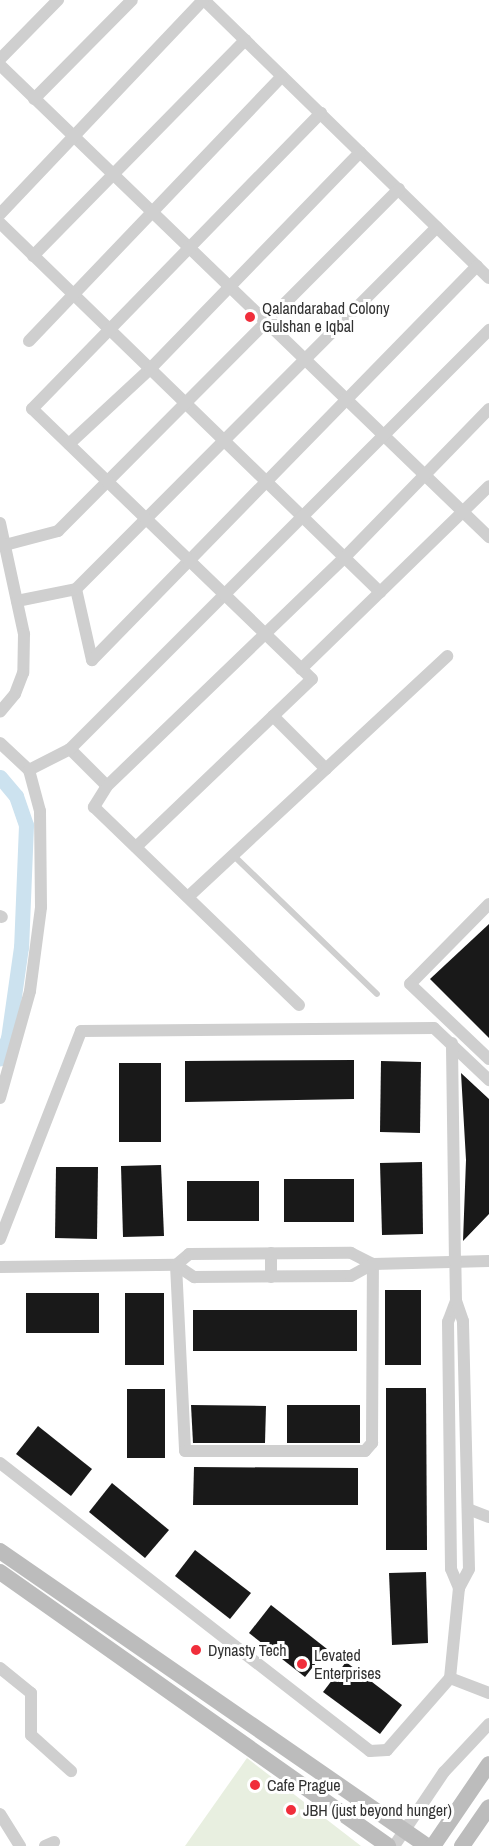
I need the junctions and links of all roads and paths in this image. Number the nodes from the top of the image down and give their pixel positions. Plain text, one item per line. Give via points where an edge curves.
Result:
1 (58, 0) edge
2 (132, 0) edge
3 (204, 0) edge
4 (245, 40) junction
5 (0, 59) edge
6 (0, 65) edge
7 (282, 76) junction
8 (34, 99) junction
9 (321, 114) junction
10 (74, 137) junction
11 (360, 152) junction
12 (113, 174) junction
13 (399, 189) junction
14 (153, 212) junction
15 (0, 214) edge
16 (0, 223) edge
17 (438, 227) junction
18 (191, 249) junction
19 (33, 256) junction
20 (477, 266) junction
21 (489, 278) edge
22 (228, 285) junction
23 (73, 294) junction
24 (265, 320) junction
25 (110, 330) junction
26 (489, 330) edge
27 (29, 341) dead end
28 (305, 359) junction
29 (150, 369) junction
30 (346, 398) junction
31 (187, 405) junction
32 (489, 409) edge
33 (384, 435) junction
34 (224, 441) junction
35 (69, 444) junction
36 (426, 475) junction
37 (106, 480) junction
38 (265, 480) junction
39 (489, 486) edge
40 (465, 512) junction
41 (302, 517) junction
42 (146, 519) junction
43 (0, 523) edge
44 (489, 537) edge
45 (5, 545) junction
46 (344, 558) junction
47 (187, 559) junction
48 (76, 589) junction
49 (380, 592) junction
50 (224, 595) junction
51 (17, 601) junction
52 (264, 634) junction
53 (447, 656) dead end
54 (302, 669) junction
55 (0, 712) edge
56 (273, 716) junction
57 (0, 743) edge
58 (70, 749) junction
59 (326, 769) junction
60 (29, 770) junction
61 (107, 786) junction
62 (136, 847) junction
63 (233, 855) junction
64 (188, 897) junction
65 (489, 904) edge
66 (377, 994) dead end
67 (299, 1005) dead end
68 (452, 1043) junction
69 (489, 1059) edge
70 (489, 1080) edge
71 (0, 1098) edge
72 (0, 1239) edge
73 (271, 1253) junction
74 (489, 1261) edge
75 (454, 1262) junction
76 (373, 1264) junction
77 (176, 1265) junction
78 (0, 1267) edge
79 (271, 1277) junction
80 (456, 1301) junction
81 (0, 1463) edge
82 (468, 1509) junction
83 (489, 1517) edge
84 (0, 1551) edge
85 (0, 1572) edge
86 (459, 1588) junction
87 (0, 1668) edge
88 (450, 1678) junction
89 (489, 1693) edge
90 (489, 1724) edge
91 (489, 1764) edge
92 (71, 1771) dead end
93 (489, 1807) edge
94 (0, 1814) edge
95 (404, 1831) junction
96 (20, 1846) edge
97 (388, 1846) edge
98 (394, 1846) edge
99 (427, 1846) edge
100 (433, 1846) edge
101 (462, 1846) edge

1 - 5 street
2 - 8 street
3 - 4 street
3 - 10 street
4 - 7 street
4 - 12 street
6 - 8 street
7 - 9 street
7 - 14 street
8 - 10 street
9 - 11 street
9 - 18 street
10 - 12 street
10 - 15 street
11 - 13 street
11 - 22 street
12 - 14 street
12 - 19 street
13 - 17 street
13 - 24 street
14 - 18 street
14 - 23 street
16 - 19 street
17 - 20 street
17 - 28 street
18 - 22 street
18 - 25 street
19 - 23 street
20 - 21 street
20 - 30 street
22 - 24 street
22 - 29 street
23 - 25 street
23 - 27 street
24 - 28 street
24 - 31 street
25 - 29 street
25 - 35 street via 32,409
26 - 33 street
28 - 30 street
28 - 34 street
29 - 31 street
29 - 35 street
30 - 33 street
30 - 38 street
31 - 34 street
31 - 37 street
32 - 36 street
33 - 36 street
33 - 41 street
34 - 38 street
34 - 42 street
35 - 37 street
36 - 40 street
36 - 46 street
37 - 42 street
37 - 45 street via 58,531
38 - 41 street
38 - 47 street
39 - 40 street
40 - 44 street
40 - 49 street
41 - 46 street
41 - 50 street
42 - 47 street
42 - 48 street
43 - 45 street
45 - 51 street
46 - 49 street
46 - 52 street
47 - 48 street via 92,660
47 - 50 street
48 - 51 street
49 - 54 street
50 - 52 street
50 - 58 street
51 - 55 street via 24,634 23,674 15,694
52 - 54 street
52 - 61 street
53 - 59 street
54 - 56 street via 312,679
56 - 59 street
56 - 62 street
57 - 60 street
58 - 60 street
58 - 61 street
59 - 63 street
60 - 71 street via 40,811 40,908 30,991
61 - 62 street via 94,807
62 - 64 street
63 - 64 street
63 - 66 lane
64 - 67 street
65 - 69 street via 410,984
68 - 70 street
68 - 72 street via 434,1028 81,1031
68 - 75 street
73 - 76 street via 351,1253
73 - 77 street via 189,1254
73 - 79 street
74 - 75 street
75 - 76 street
75 - 80 street
76 - 77 street via 372,1443 365,1451 185,1451
76 - 79 street via 351,1276
77 - 78 street
77 - 79 street via 194,1277
80 - 82 street via 463,1321
80 - 86 street via 448,1322 451,1569
81 - 88 street via 370,1751 387,1750
82 - 83 street
82 - 86 street via 469,1569
84 - 95 street
85 - 97 street
86 - 88 street
87 - 92 street via 31,1693 31,1735
88 - 89 street
90 - 95 street via 444,1773
91 - 100 street
93 - 101 street
94 - 96 street
95 - 98 street
95 - 99 street

